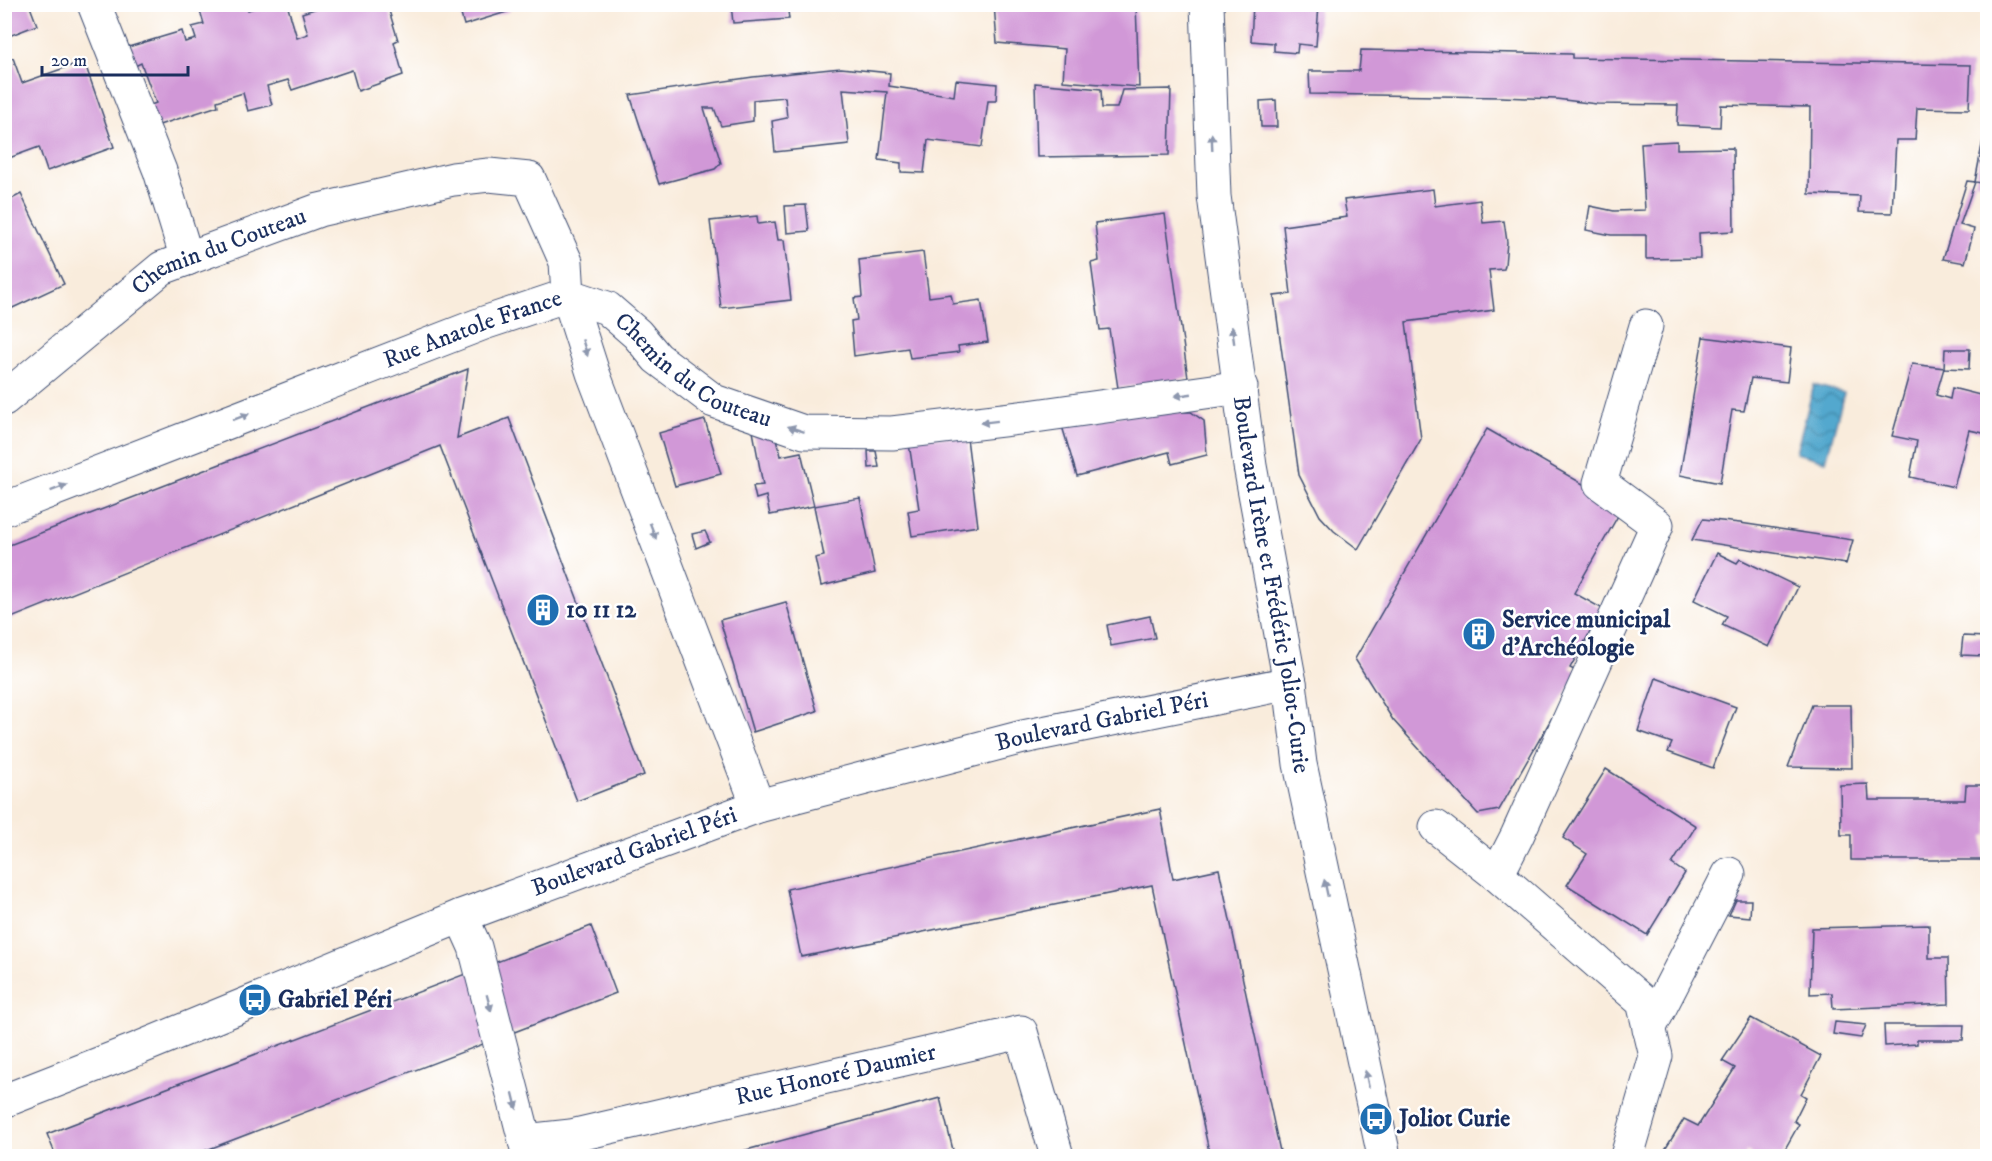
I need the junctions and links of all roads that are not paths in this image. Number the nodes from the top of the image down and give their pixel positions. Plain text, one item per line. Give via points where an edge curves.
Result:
1 (94, 4) edge
2 (1207, 4) edge
3 (187, 259) junction
4 (568, 295) junction
5 (1646, 326) dead end
6 (1240, 387) junction
7 (4, 399) edge
8 (4, 509) edge
9 (1290, 683) junction
10 (758, 806) junction
11 (1436, 827) dead end
12 (1497, 874) junction
13 (1729, 874) dead end
14 (461, 916) junction
15 (1649, 1029) junction
16 (4, 1101) edge
17 (527, 1149) edge
18 (1051, 1155) edge
19 (1384, 1156) edge
20 (1627, 1156) edge

1 - 3 street via 160,171
6 -> 2 street, Boulevard Irène et Frédéric Joliot-Curie via 1214,196
3 - 4 street, Chemin du Couteau via 319,210 453,179 489,175 529,179 566,262
3 - 7 street, Chemin du Couteau via 162,268
6 -> 4 street, Chemin du Couteau via 892,433 804,432 714,401 657,358 607,308
8 -> 4 street, Rue Anatole France via 484,323
4 -> 10 street, Rue Anatole France via 593,373
5 - 12 street via 1600,483 1657,525
6 - 9 street, Boulevard Irène et Frédéric Joliot-Curie via 1250,466
9 - 10 street, Boulevard Gabriel Péri via 1023,737
19 -> 9 street, Boulevard Irène et Frédéric Joliot-Curie via 1300,764
10 - 14 street, Boulevard Gabriel Péri
11 - 12 street
12 - 15 street via 1643,1002
13 - 15 street
14 - 16 street, Boulevard Gabriel Péri
14 -> 17 street via 475,947
15 - 20 street via 1656,1056
17 - 18 street, Rue Honoré Daumier via 1021,1032

